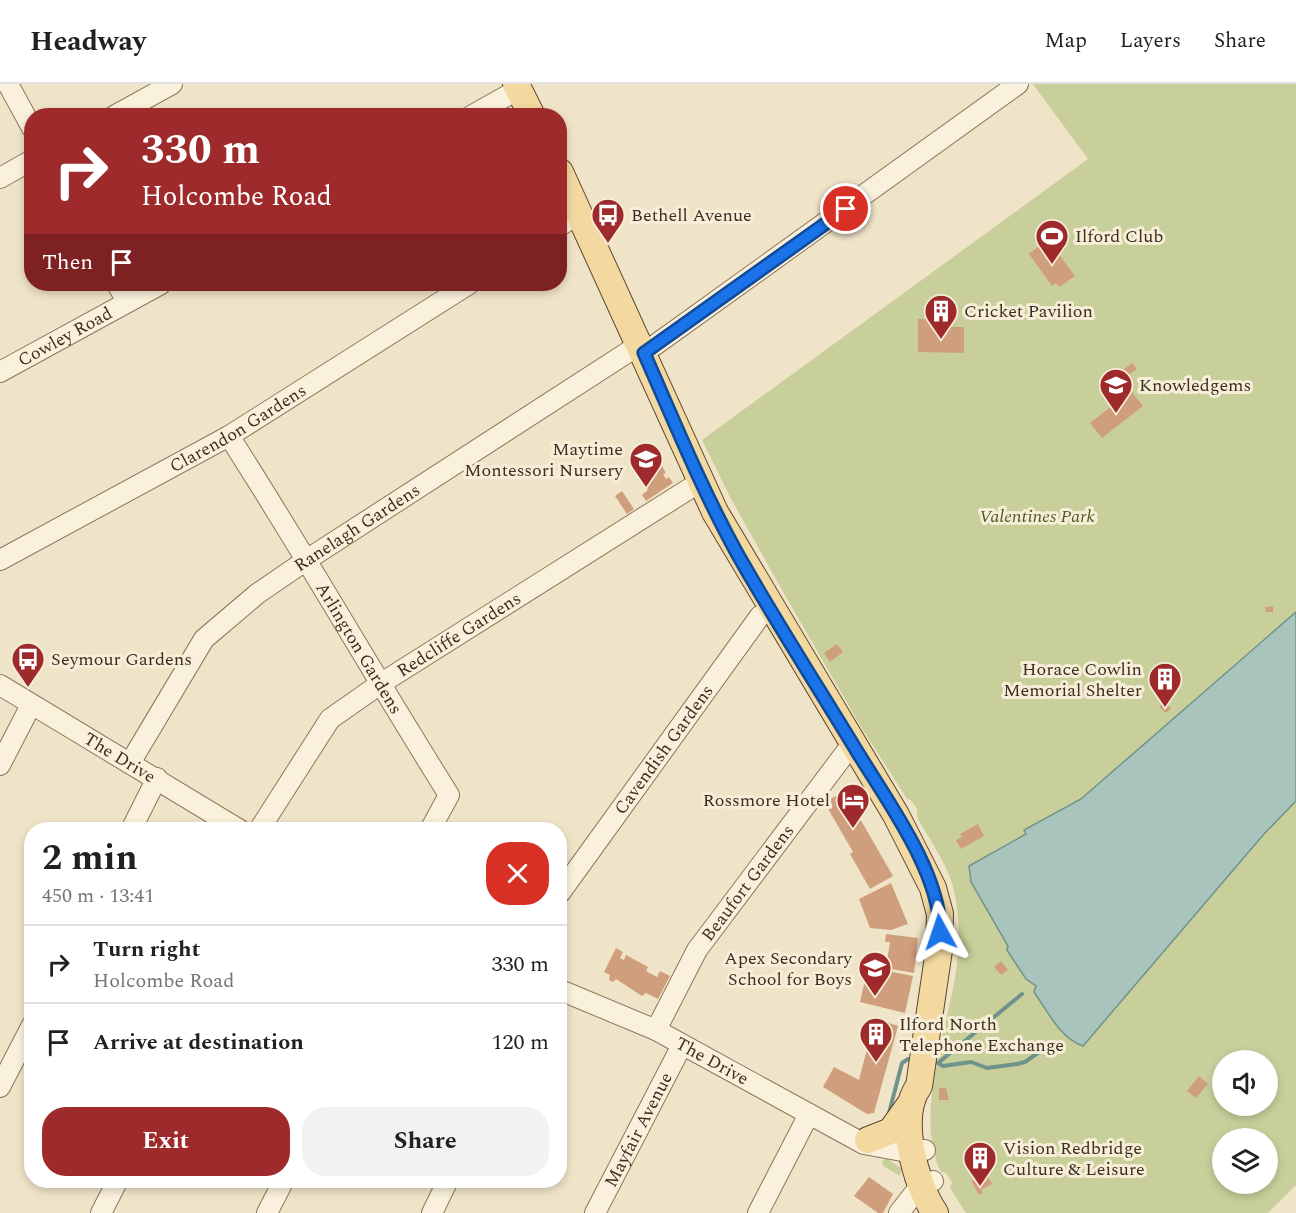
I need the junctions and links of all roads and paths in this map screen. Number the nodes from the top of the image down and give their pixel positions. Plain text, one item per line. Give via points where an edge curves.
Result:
1 (8, 84) edge
2 (171, 84) edge
3 (1018, 84) edge
4 (518, 86) edge
5 (128, 108) edge
6 (484, 108) edge
7 (528, 108) edge
8 (24, 113) edge
9 (24, 164) edge
10 (0, 178) edge
11 (569, 219) edge
12 (121, 291) edge
13 (148, 291) edge
14 (457, 291) edge
15 (127, 302) junction
16 (642, 349) junction
17 (0, 372) edge
18 (229, 436) junction
19 (700, 482) junction
20 (308, 559) junction
21 (0, 560) edge
22 (771, 610) junction
23 (380, 684) junction
24 (0, 685) edge
25 (31, 705) junction
26 (852, 744) junction
27 (130, 763) junction
28 (0, 765) edge
29 (157, 778) junction
30 (135, 822) edge
31 (227, 822) edge
32 (264, 822) edge
33 (434, 822) edge
34 (567, 883) edge
35 (567, 993) edge
36 (656, 1030) junction
37 (24, 1040) edge
38 (682, 1045) junction
39 (0, 1087) edge
40 (915, 1094) junction
41 (809, 1114) junction
42 (865, 1140) junction
43 (917, 1144) junction
44 (927, 1183) junction
45 (114, 1188) edge
46 (280, 1188) edge
47 (444, 1188) edge
48 (101, 1213) edge
49 (267, 1213) edge
50 (432, 1213) edge
51 (595, 1213) edge
52 (759, 1213) edge
53 (899, 1213) edge
54 (935, 1213) edge
55 (952, 1213) edge

1 - 8 street
2 - 5 street
3 - 16 street, Ranelagh Gardens
4 - 6 street
4 - 7 main road
9 - 10 street
11 - 16 main road
12 - 15 street
13 - 15 street, Cowley Road
14 - 18 street, Clarendon Gardens
15 - 17 street, Cowley Road
16 - 19 main road
16 - 20 street, Ranelagh Gardens
18 - 20 street, Arlington Gardens
18 - 21 street, Clarendon Gardens
19 - 22 main road
19 - 23 street, Redcliffe Gardens
20 - 23 street, Arlington Gardens
20 - 27 street, Ranelagh Gardens via 257,594 204,639
22 - 26 main road
22 - 34 street, Cavendish Gardens via 760,616
23 - 32 street, Redcliffe Gardens via 330,719
23 - 33 street, Arlington Gardens via 449,795
24 - 25 street, The Drive
25 - 27 street, The Drive
25 - 28 street
26 - 36 street, Beaufort Gardens via 697,950
26 - 40 main road via 927,874 940,914 939,950
27 - 29 street, The Drive
29 - 30 street
29 - 31 street, The Drive
35 - 36 street, The Drive
36 - 38 street, The Drive
37 - 39 street
38 - 41 street, The Drive
38 - 51 street, Mayfair Avenue
40 - 42 main road via 891,1131
40 - 43 main road
41 - 42 street, The Drive
41 - 52 street
42 - 43 street
43 - 44 main road
44 - 53 street
44 - 54 main road
44 - 55 main road
45 - 48 street
46 - 49 street
47 - 50 street

